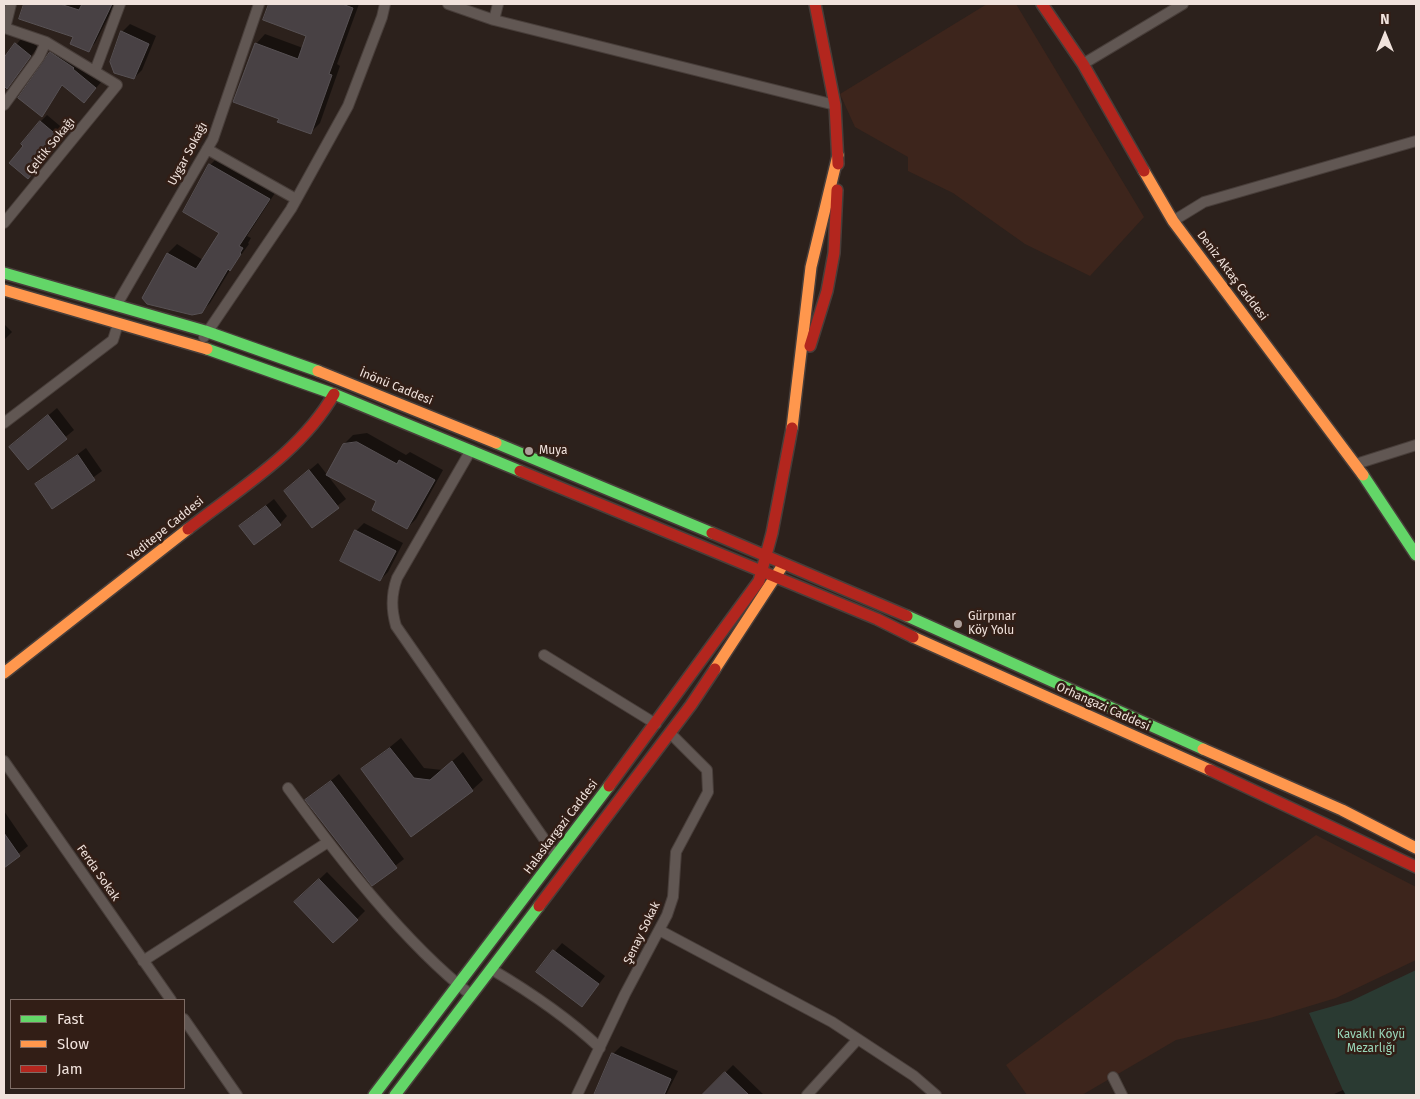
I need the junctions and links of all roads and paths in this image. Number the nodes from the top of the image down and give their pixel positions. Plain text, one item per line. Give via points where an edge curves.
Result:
1 (11, 4) edge
2 (120, 4) edge
3 (259, 4) edge
4 (385, 4) edge
5 (448, 4) edge
6 (498, 4) edge
7 (815, 4) edge
8 (1042, 4) edge
9 (1184, 4) edge
10 (494, 20) junction
11 (4, 29) edge
12 (46, 42) junction
13 (1083, 64) junction
14 (95, 71) junction
15 (4, 105) edge
16 (835, 105) junction
17 (1416, 141) edge
18 (207, 149) junction
19 (838, 155) junction
20 (296, 199) junction
21 (1173, 221) junction
22 (4, 222) edge
23 (4, 273) edge
24 (4, 290) edge
25 (116, 306) junction
26 (118, 324) junction
27 (205, 331) junction
28 (200, 347) junction
29 (289, 360) junction
30 (283, 375) junction
31 (800, 378) junction
32 (334, 394) junction
33 (405, 405) junction
34 (398, 420) junction
35 (4, 423) edge
36 (479, 437) junction
37 (1416, 444) edge
38 (471, 450) junction
39 (1356, 464) junction
40 (584, 480) junction
41 (578, 496) junction
42 (1416, 555) edge
43 (766, 556) junction
44 (783, 563) junction
45 (762, 571) junction
46 (777, 577) junction
47 (884, 605) junction
48 (877, 619) junction
49 (947, 636) junction
50 (938, 650) junction
51 (544, 655) dead end
52 (999, 659) junction
53 (990, 673) junction
54 (4, 674) edge
55 (1055, 683) junction
56 (1045, 697) junction
57 (656, 724) junction
58 (670, 733) junction
59 (1223, 758) junction
60 (4, 761) edge
61 (1217, 772) junction
62 (288, 788) dead end
63 (1357, 817) junction
64 (1347, 832) junction
65 (328, 842) junction
66 (1416, 848) edge
67 (556, 856) junction
68 (1416, 867) edge
69 (566, 870) junction
70 (659, 930) junction
71 (143, 960) junction
72 (491, 969) junction
73 (457, 984) junction
74 (471, 995) junction
75 (170, 999) edge
76 (185, 1019) edge
77 (858, 1038) junction
78 (600, 1048) junction
79 (1113, 1077) dead end
80 (237, 1095) edge
81 (374, 1095) edge
82 (396, 1095) edge
83 (577, 1095) edge
84 (807, 1095) edge
85 (936, 1095) edge
86 (1122, 1095) edge

1 - 11 street
2 - 14 street
3 - 18 street, Uygar Sokağı
4 - 20 street via 348,106
5 - 10 street
6 - 10 street
7 - 16 main road
8 - 13 main road, Deniz Aktaş Caddesi
9 - 13 street
10 - 16 street
11 - 12 street
12 - 14 street
12 - 15 street
13 - 21 main road, Deniz Aktaş Caddesi
14 - 22 street, Çeltik Sokağı via 117,85
16 - 19 main road
17 - 21 street via 1204,202
18 - 20 street
18 - 25 street, Uygar Sokağı
19 - 31 main road via 811,267
19 - 31 main road via 834,253 827,291
20 - 27 street
21 - 39 main road, Deniz Aktaş Caddesi
23 - 25 main road, İnönü Caddesi
24 - 26 main road, Orhangazi Caddesi
25 - 27 main road, İnönü Caddesi
26 - 28 main road, Orhangazi Caddesi
26 - 35 street via 112,340
27 - 28 street
27 - 29 main road, İnönü Caddesi
28 - 30 main road, Orhangazi Caddesi
29 - 30 main road
29 - 33 main road, İnönü Caddesi
30 - 32 main road, Orhangazi Caddesi
31 - 43 main road, Halaskargazi Caddesi
32 - 34 main road, Orhangazi Caddesi
32 - 54 main road, Yeditepe Caddesi via 323,415 270,464
33 - 34 main road
33 - 36 main road, İnönü Caddesi
34 - 38 main road, Orhangazi Caddesi
36 - 38 main road
36 - 40 main road, İnönü Caddesi
37 - 39 street
38 - 41 main road, Orhangazi Caddesi
38 - 67 street via 397,578 392,596 393,616 396,626
39 - 42 main road, Deniz Aktaş Caddesi
40 - 41 main road
40 - 43 main road, İnönü Caddesi
41 - 45 main road, Orhangazi Caddesi
43 - 44 main road, İnönü Caddesi
43 - 45 main road, Halaskargazi Caddesi
44 - 46 main road
44 - 47 main road, Orhangazi Caddesi
45 - 46 main road, Orhangazi Caddesi
45 - 57 main road, Halaskargazi Caddesi via 759,581
46 - 48 main road, Orhangazi Caddesi
46 - 58 main road
47 - 48 main road
47 - 49 main road, Orhangazi Caddesi
48 - 50 main road, Orhangazi Caddesi
49 - 50 main road
49 - 52 main road, Orhangazi Caddesi
50 - 53 main road, Orhangazi Caddesi
51 - 57 street
52 - 53 main road
52 - 55 main road, Orhangazi Caddesi
53 - 56 main road, Orhangazi Caddesi
55 - 56 main road
55 - 59 main road, Orhangazi Caddesi
56 - 61 main road, Orhangazi Caddesi
57 - 58 main road
57 - 67 main road, Halaskargazi Caddesi
58 - 69 main road
58 - 70 street, Şenay Sokak via 700,761 707,770 709,783 708,792 676,852 673,897
59 - 61 main road
59 - 63 main road, Orhangazi Caddesi
60 - 71 street, Ferda Sokak
61 - 64 main road, Orhangazi Caddesi
62 - 65 street
63 - 64 main road
63 - 66 main road, Orhangazi Caddesi
64 - 68 main road, Orhangazi Caddesi
65 - 71 street
65 - 73 street via 408,934
67 - 69 main road
67 - 73 main road, Halaskargazi Caddesi
69 - 72 main road
70 - 77 street
70 - 78 street, Şenay Sokak
71 - 75 street, Ferda Sokak
72 - 74 main road
72 - 78 street via 530,992
73 - 74 street
73 - 81 main road, Halaskargazi Caddesi
74 - 82 main road
76 - 80 street
77 - 84 street
77 - 85 street
78 - 83 street, Şenay Sokak
79 - 86 street

